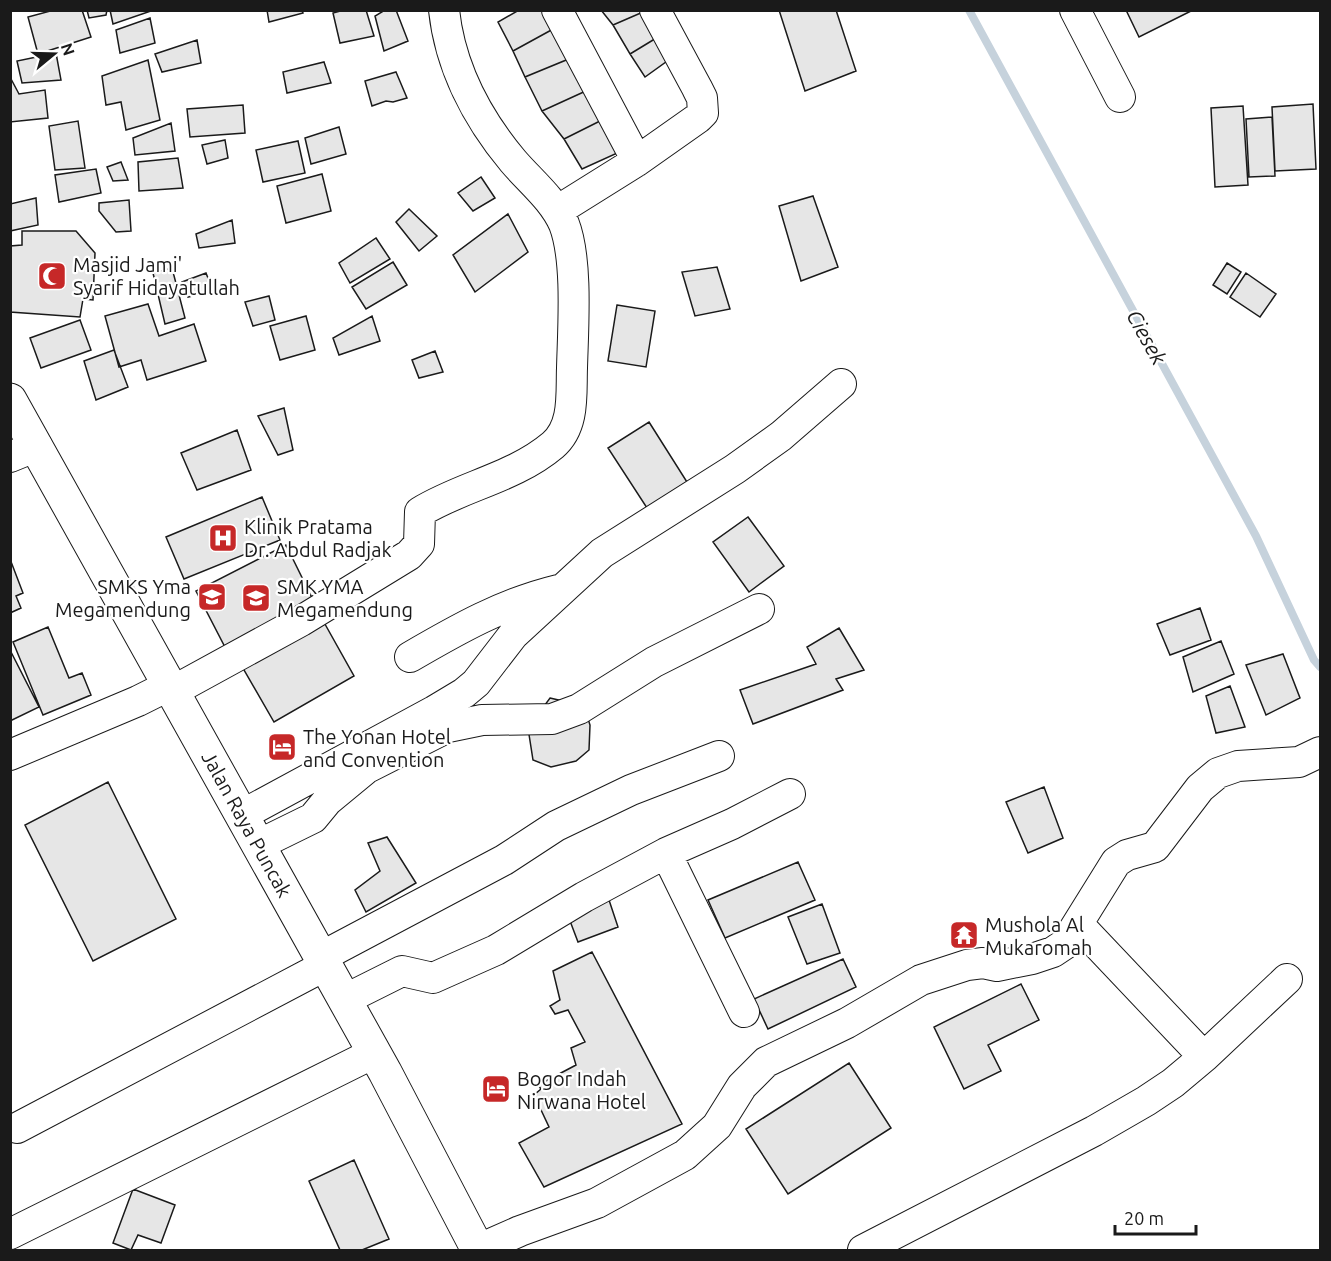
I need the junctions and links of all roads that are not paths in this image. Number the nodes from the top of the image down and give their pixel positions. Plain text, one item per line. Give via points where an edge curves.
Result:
1 (444, 10) edge
2 (556, 10) edge
3 (655, 10) edge
4 (1075, 10) edge
5 (1120, 97) dead end
6 (637, 161) junction
7 (557, 211) junction
8 (841, 384) dead end
9 (10, 400) edge
10 (24, 452) edge
11 (561, 589) junction
12 (759, 609) dead end
13 (410, 657) dead end
14 (171, 688) junction
15 (1320, 752) edge
16 (10, 755) edge
17 (719, 756) dead end
18 (790, 794) dead end
19 (242, 815) junction
20 (258, 845) junction
21 (666, 853) junction
22 (1078, 924) junction
23 (323, 961) junction
24 (1287, 979) dead end
25 (344, 1000) junction
26 (744, 1012) dead end
27 (375, 1053) junction
28 (1204, 1058) junction
29 (17, 1128) dead end
30 (10, 1234) edge
31 (477, 1250) edge
32 (863, 1251) edge

1 - 7 street via 454,60 482,117
2 - 6 street
3 - 6 street via 702,98 703,112
4 - 5 street
6 - 7 street
7 - 14 street via 572,257 569,417 561,436 506,474 420,512 419,544 409,555 301,621
8 - 11 street via 781,436 610,547
9 - 10 highway, Jalan Raya Puncak
10 - 14 highway, Jalan Raya Puncak
11 - 13 street via 477,618
11 - 19 street via 513,635 464,693
12 - 20 street via 654,662 568,714 552,719 482,720 448,727 367,768 313,818
14 - 16 street
14 - 19 highway, Jalan Raya Puncak
15 - 22 street via 1299,762 1238,766 1218,773 1200,788 1155,847 1116,862
17 - 23 street via 631,790 556,826 504,860
18 - 21 street
19 - 20 highway, Jalan Raya Puncak
20 - 23 highway, Jalan Raya Puncak
21 - 25 street via 513,941 433,978 402,971
21 - 26 street
22 - 28 street
22 - 31 street via 1065,944 1053,952 997,966 967,965 921,980 847,1023 766,1062 742,1086 717,1126 686,1155 597,1203
23 - 25 highway, Jalan Raya Puncak
23 - 29 street
24 - 28 street
25 - 27 highway, Jalan Raya Puncak
27 - 30 street
27 - 31 highway, Jalan Raya Puncak
28 - 32 street via 1146,1101 1094,1131

